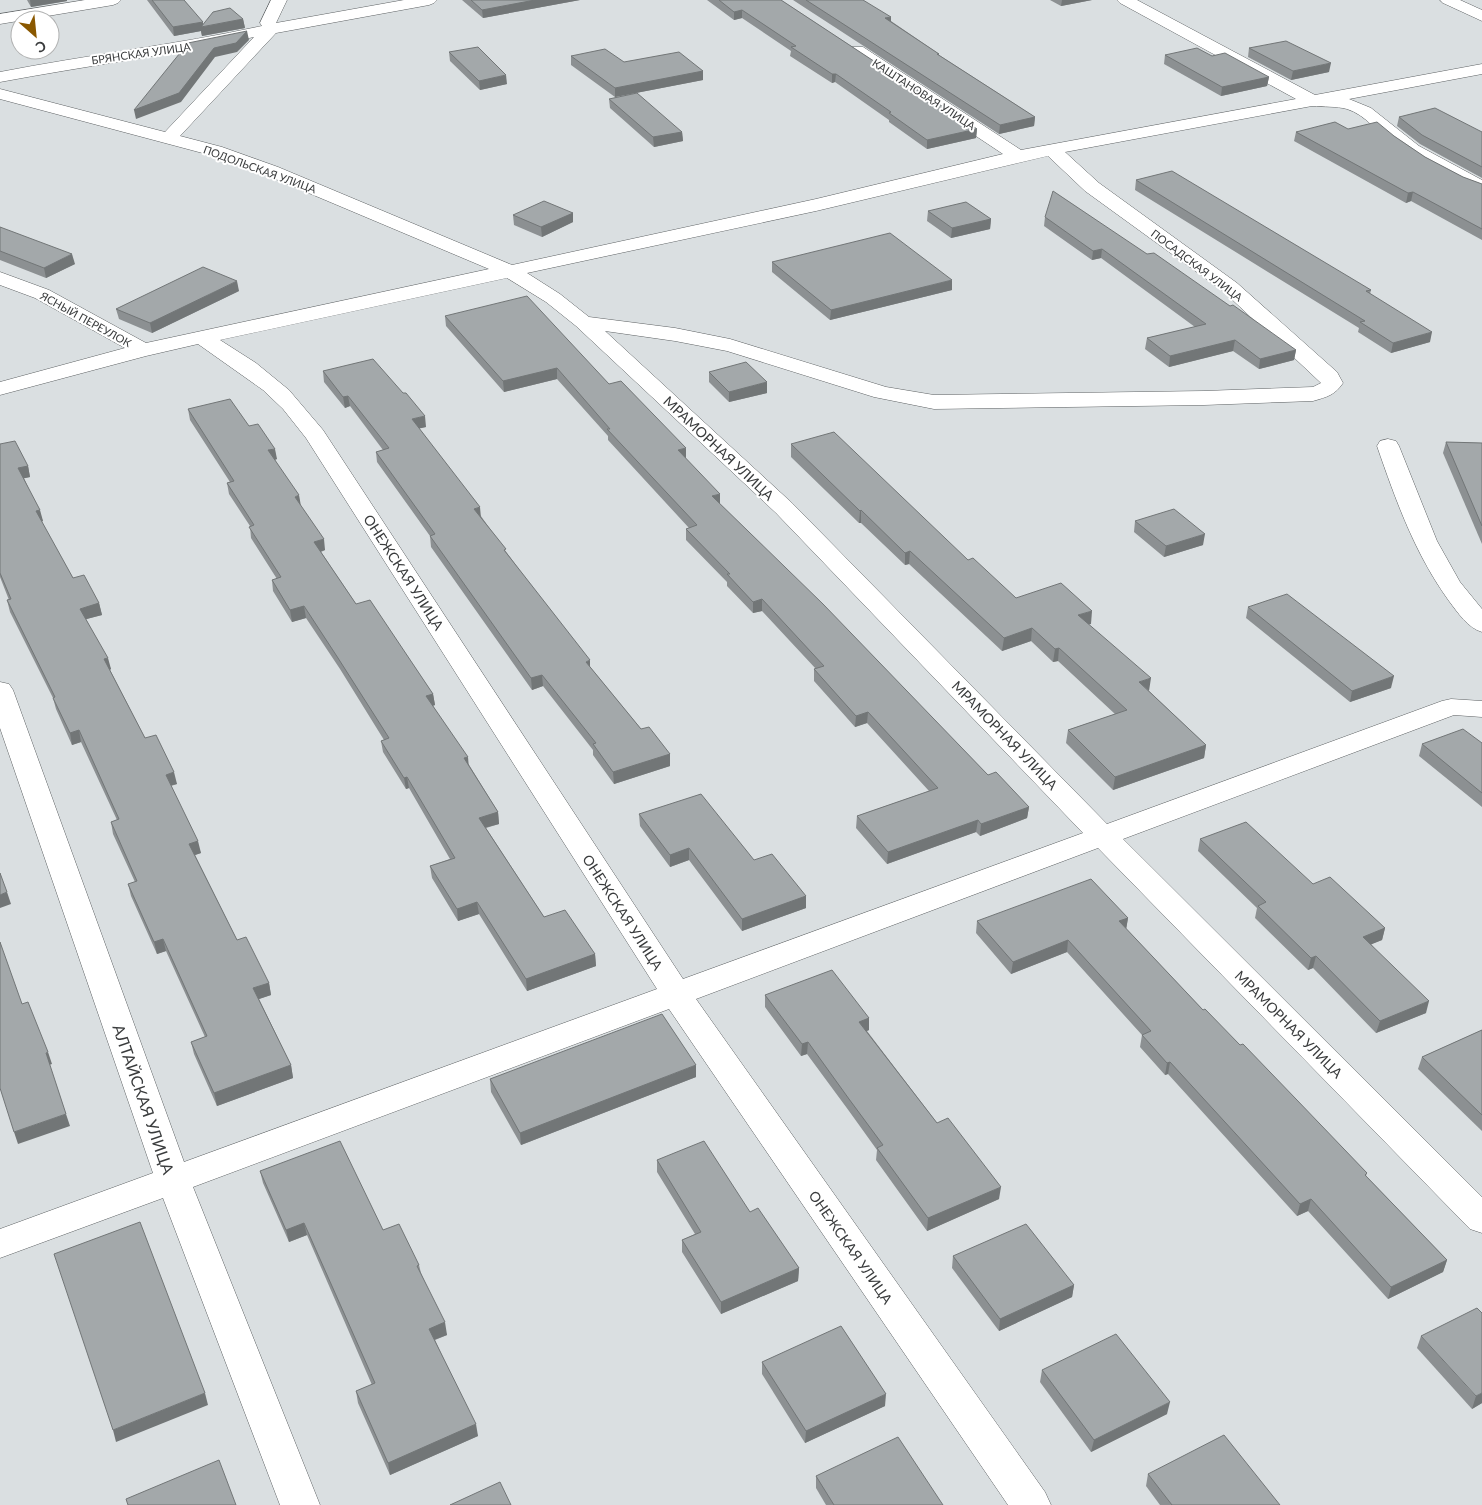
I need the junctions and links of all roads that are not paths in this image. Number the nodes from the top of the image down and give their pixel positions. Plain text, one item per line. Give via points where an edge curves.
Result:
1 (113, 0) edge
2 (279, 0) edge
3 (430, 0) edge
4 (1125, 0) edge
5 (1448, 0) edge
6 (1482, 16) edge
7 (0, 19) edge
8 (271, 29) junction
9 (846, 43) edge
10 (1482, 69) edge
11 (0, 77) edge
12 (0, 94) edge
13 (1313, 101) junction
14 (169, 138) junction
15 (1051, 150) junction
16 (1018, 156) junction
17 (1482, 187) edge
18 (510, 271) junction
19 (0, 278) edge
20 (584, 322) junction
21 (201, 337) junction
22 (143, 350) junction
23 (0, 389) edge
24 (1388, 446) dead end
25 (1482, 624) edge
26 (0, 690) edge
27 (1482, 709) edge
28 (1102, 835) junction
29 (676, 994) junction
30 (173, 1180) junction
31 (1482, 1219) edge
32 (0, 1244) edge
33 (300, 1505) edge
34 (1031, 1505) edge

1 - 7 street
2 - 8 street via 268,23
3 - 8 street, БРЯНСКАЯ УЛИЦА
4 - 13 street
5 - 6 street
8 - 11 street, БРЯНСКАЯ УЛИЦА via 191,46
8 - 14 street
9 - 16 street, КАШТАНОВАЯ УЛИЦА
10 - 13 street
12 - 14 street, ПОДОЛЬСКАЯ УЛИЦА
13 - 15 street
13 - 17 street via 1359,108 1403,144
14 - 18 street, ПОДОЛЬСКАЯ УЛИЦА via 272,171
15 - 16 street
15 - 20 street, ПОСАДСКАЯ УЛИЦА via 1092,186 1230,287 1329,377 1330,388 1313,394 1204,398 934,402 906,399 869,389 730,345 664,332
16 - 18 street via 816,205
18 - 20 street, МРАМОРНАЯ УЛИЦА
18 - 21 street
19 - 22 street, ЯСНЫЙ ПЕРЕУЛОК via 42,294
20 - 28 street, МРАМОРНАЯ УЛИЦА via 784,508
21 - 22 street
21 - 29 street, ОНЕЖСКАЯ УЛИЦА via 271,386 291,404 315,435
22 - 23 street
24 - 25 street via 1421,535 1440,569
26 - 30 street, АЛТАЙСКАЯ УЛИЦА
27 - 28 street via 1451,707
28 - 29 street
28 - 31 street, МРАМОРНАЯ УЛИЦА
29 - 30 street
29 - 34 street, ОНЕЖСКАЯ УЛИЦА
30 - 32 street
30 - 33 street, АЛТАЙСКАЯ УЛИЦА

